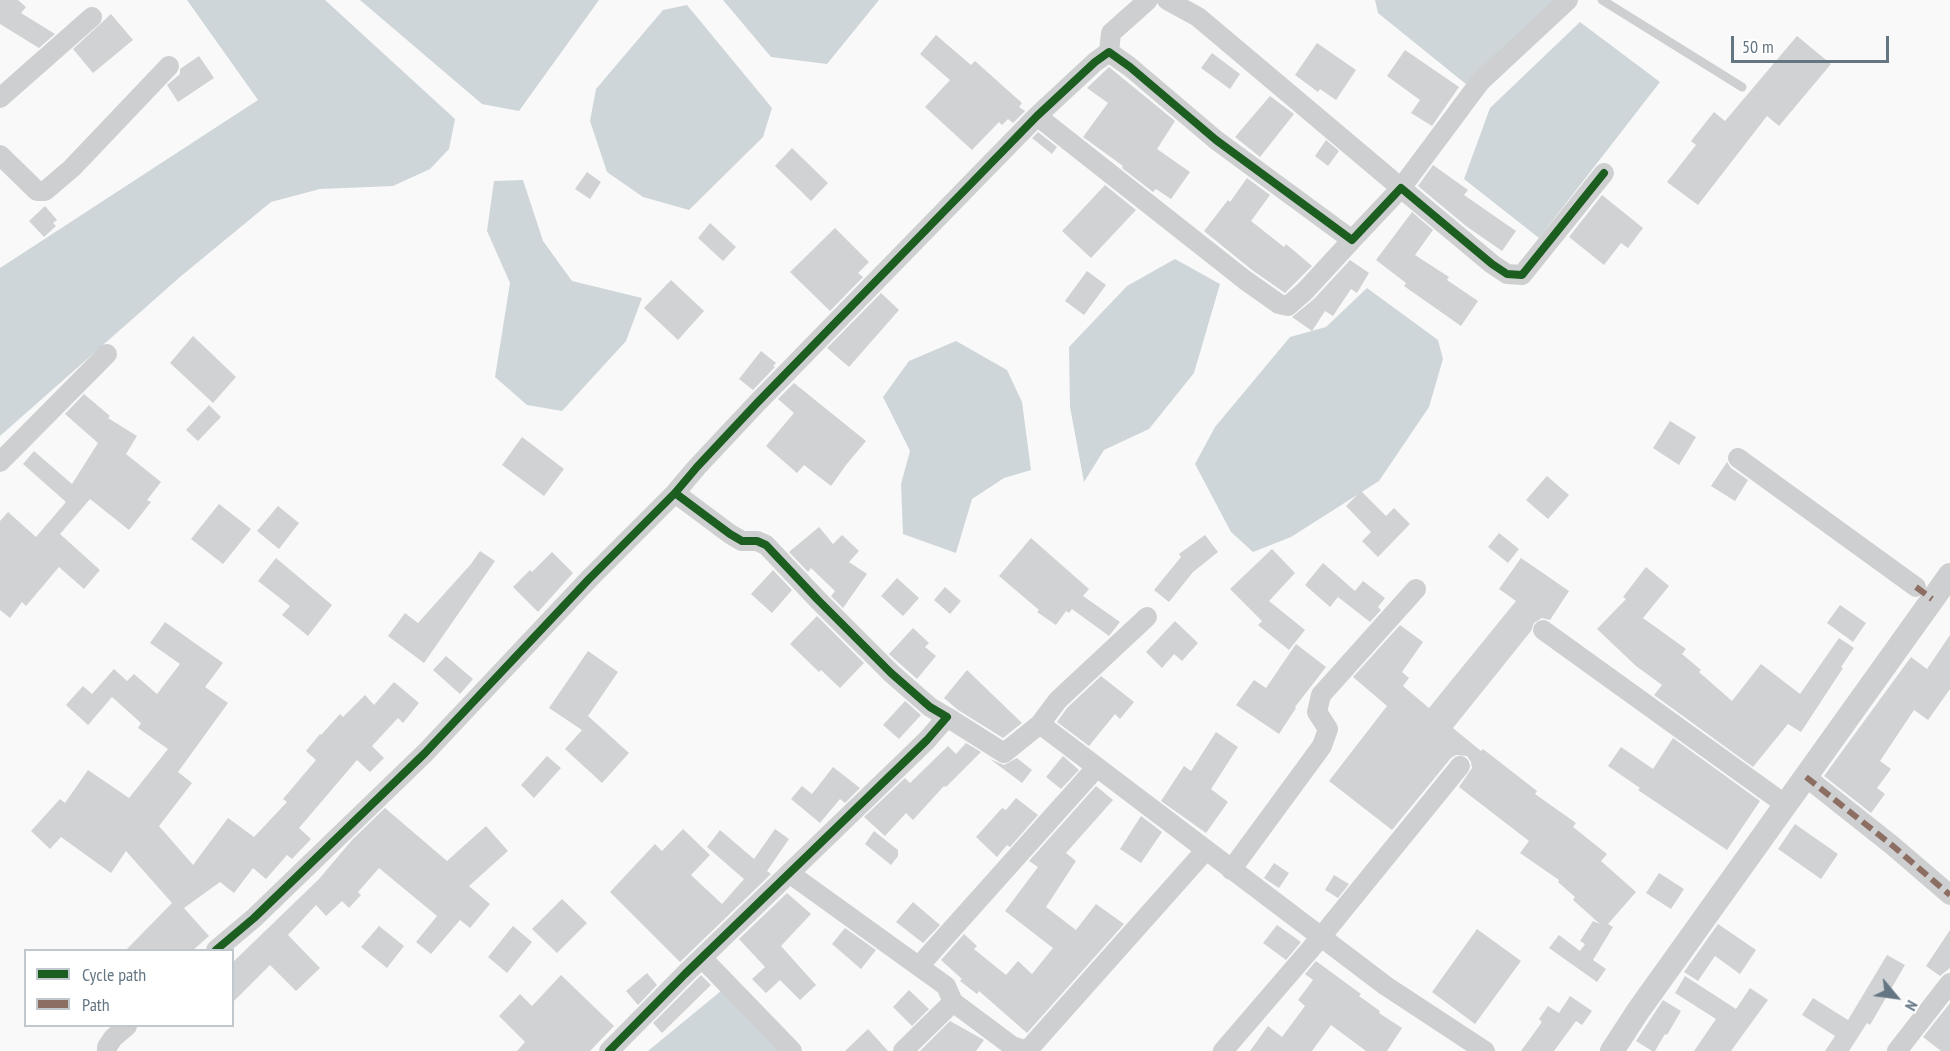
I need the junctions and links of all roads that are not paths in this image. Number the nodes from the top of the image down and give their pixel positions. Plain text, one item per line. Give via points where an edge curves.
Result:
1 (1148, 0) edge
2 (1167, 0) edge
3 (1568, 0) edge
4 (1602, 0) edge
5 (92, 17) dead end
6 (1109, 52) junction
7 (169, 66) dead end
8 (1742, 87) dead end
9 (0, 98) edge
10 (1037, 116) junction
11 (0, 155) edge
12 (1604, 173) dead end
13 (1401, 188) junction
14 (1352, 240) junction
15 (107, 354) dead end
16 (1738, 458) dead end
17 (0, 462) edge
18 (675, 493) junction
19 (1950, 575) edge
20 (1916, 588) dead end
21 (1416, 589) dead end
22 (1147, 617) dead end
23 (1543, 630) dead end
24 (947, 717) junction
25 (1040, 724) junction
26 (1460, 765) dead end
27 (1097, 768) junction
28 (1806, 777) junction
29 (1786, 805) junction
30 (1205, 851) junction
31 (1231, 870) junction
32 (789, 873) junction
33 (1950, 895) edge
34 (1321, 937) junction
35 (218, 949) edge
36 (702, 958) junction
37 (919, 966) junction
38 (1950, 983) edge
39 (953, 1002) junction
40 (126, 1027) edge
41 (107, 1051) edge
42 (609, 1051) edge
43 (792, 1051) edge
44 (903, 1051) edge
45 (1027, 1051) edge
46 (1223, 1051) edge
47 (1485, 1051) edge
48 (1612, 1051) edge
49 (1897, 1051) edge

1 - 6 street via 1112,33
2 - 13 street via 1197,17
3 - 13 street via 1480,82
4 - 8 lane
5 - 9 street
6 - 10 street
6 - 14 street via 1216,140
7 - 11 street via 45,191 37,191
10 - 14 street via 1279,304 1288,306
10 - 18 street via 749,411
12 - 13 street via 1522,275 1507,274 1492,264
13 - 14 street
15 - 17 street
16 - 20 street
18 - 24 street via 742,541 766,544 891,673
18 - 35 street via 425,753
19 - 28 street
21 - 31 street via 1322,695 1317,712 1328,729 1322,746
22 - 25 street via 1058,700
23 - 29 street
24 - 25 street via 1004,753
24 - 32 street via 919,749
25 - 27 street
26 - 34 street
27 - 30 street
27 - 37 street
28 - 29 street
28 - 33 street
29 - 48 street
30 - 31 street
30 - 45 street
31 - 34 street
32 - 36 street
32 - 37 street
34 - 46 street
34 - 47 street via 1386,986
36 - 42 street
36 - 43 street
37 - 39 street via 946,986
38 - 49 street
39 - 44 street
39 - 45 street via 1012,1046
40 - 41 street via 113,1038

